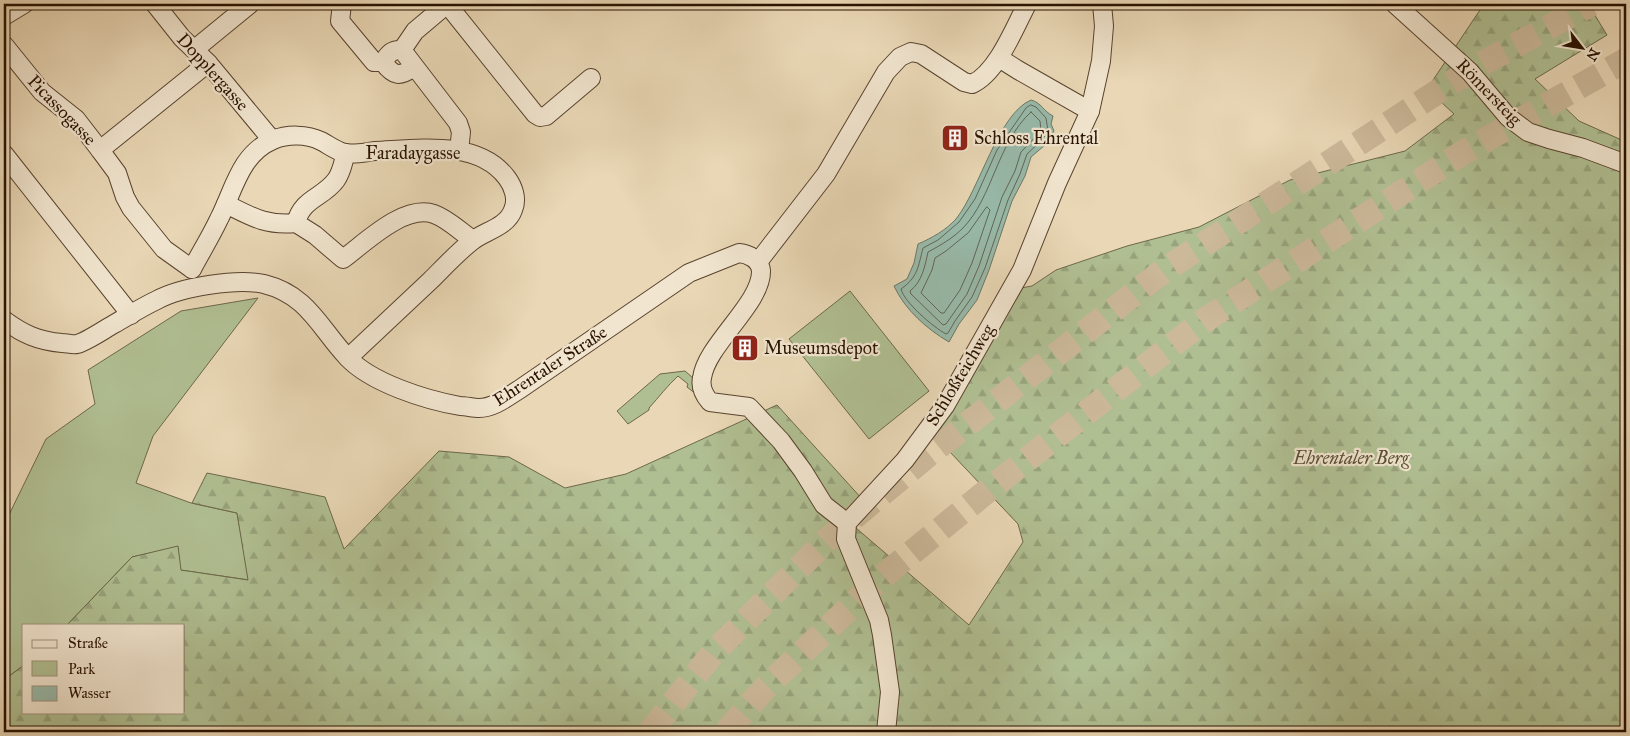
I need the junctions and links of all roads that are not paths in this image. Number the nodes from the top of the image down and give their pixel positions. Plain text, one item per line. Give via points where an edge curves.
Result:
1 (24, 4) edge
2 (155, 4) edge
3 (342, 4) edge
4 (447, 4) edge
5 (1026, 4) edge
6 (1102, 4) edge
7 (1395, 4) edge
8 (245, 5) edge
9 (4, 16) edge
10 (4, 45) edge
11 (195, 49) junction
12 (402, 50) junction
13 (999, 58) junction
14 (383, 62) junction
15 (208, 63) junction
16 (414, 67) junction
17 (591, 78) dead end
18 (1090, 111) junction
19 (272, 140) junction
20 (100, 150) junction
21 (459, 151) junction
22 (346, 153) junction
23 (4, 154) edge
24 (1626, 164) edge
25 (226, 204) junction
26 (296, 223) junction
27 (473, 240) junction
28 (758, 262) junction
29 (192, 269) junction
30 (193, 288) junction
31 (131, 315) junction
32 (4, 320) edge
33 (348, 358) junction
34 (847, 523) junction
35 (886, 732) edge

1 - 9 street
2 - 11 street, Dopplergasse
3 - 14 street via 340,21 374,62
4 - 12 street via 415,31
4 - 17 street via 534,114 546,116
5 - 13 street
6 - 18 street, Schloßteichweg via 1101,61
7 - 24 street, Römersteig via 1470,72 1508,117 1528,132
8 - 11 street
10 - 20 street, Picassogasse via 42,92 76,119
11 - 15 street, Dopplergasse
12 - 14 street via 390,52
12 - 16 street
13 - 18 street
13 - 28 street via 978,82 972,84 921,54 911,52 900,57 886,72 826,174
14 - 16 street via 389,70 399,74
15 - 19 street, Dopplergasse
15 - 20 street
16 - 21 street via 458,123 461,132
18 - 34 street, Schloßteichweg via 1022,270 945,406 905,460
19 - 22 street, Faradaygasse via 298,136 313,138
19 - 25 street, Faradaygasse via 247,160
20 - 29 street, Picassogasse via 117,173 131,208 164,249
21 - 22 street, Faradaygasse
21 - 27 street, Faradaygasse via 490,162 511,184 515,196 509,217
22 - 26 street via 334,182 304,206
23 - 31 street
25 - 26 street via 264,222
25 - 29 street, Faradaygasse
26 - 27 street via 343,259 400,217 413,212 441,217
27 - 33 street, Faradaygasse
28 - 33 street, Ehrentaler Straße via 739,253 689,273 520,390 493,405 479,408 423,398 388,384
28 - 34 street via 761,269 756,289 706,366 702,378 703,394 710,402 749,407 781,440 824,505
29 - 30 street
30 - 31 street, Ehrentaler Straße via 173,293
30 - 33 street, Ehrentaler Straße via 231,283 280,288 312,313
31 - 32 street, Ehrentaler Straße via 77,344 47,342 21,333
34 - 35 street via 846,539 882,635 890,692

